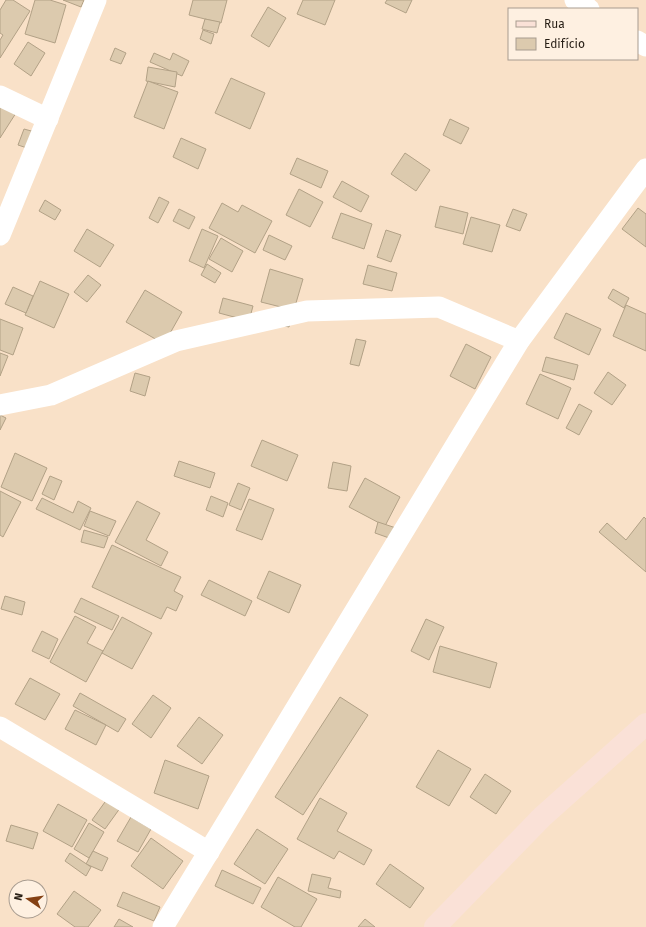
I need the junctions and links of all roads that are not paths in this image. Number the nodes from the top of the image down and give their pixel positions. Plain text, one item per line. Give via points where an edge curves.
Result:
1 (96, 0) edge
2 (575, 0) edge
3 (587, 8) edge
4 (0, 96) edge
5 (48, 119) junction
6 (646, 168) edge
7 (0, 235) edge
8 (519, 341) junction
9 (0, 405) edge
10 (646, 724) edge
11 (0, 727) edge
12 (209, 852) junction
13 (163, 927) edge
14 (435, 927) edge

1 - 5 street
2 - 3 street
4 - 5 street
5 - 7 street
6 - 8 street
8 - 9 street via 440,307 307,311 176,342 51,395
8 - 12 street
10 - 14 main road via 542,817
11 - 12 street
12 - 13 street

